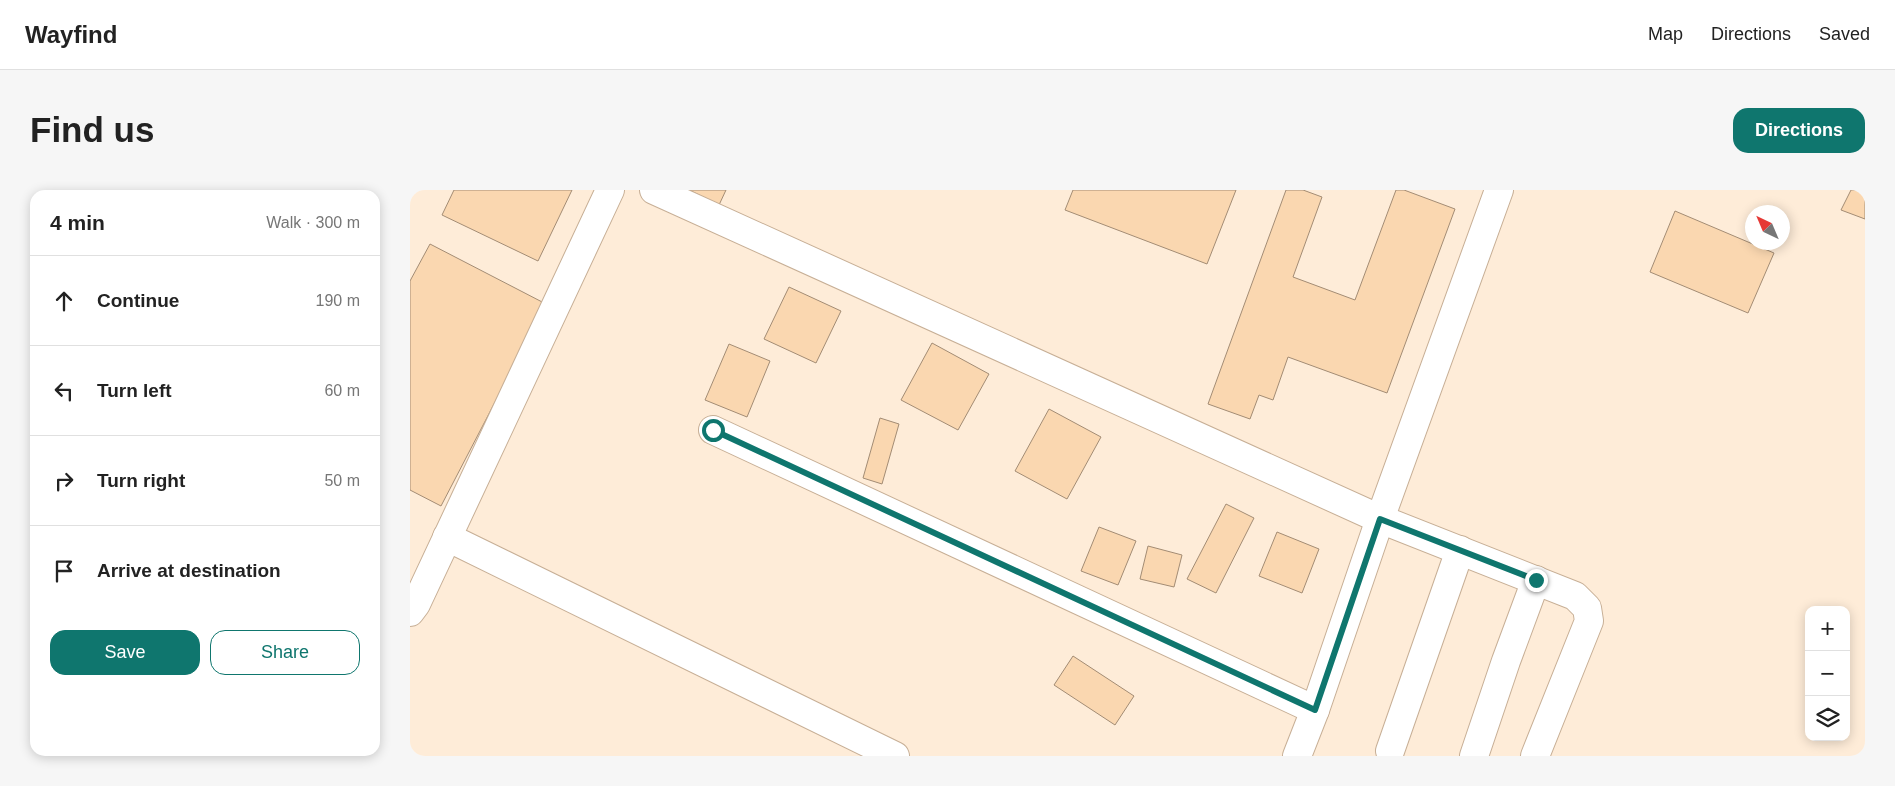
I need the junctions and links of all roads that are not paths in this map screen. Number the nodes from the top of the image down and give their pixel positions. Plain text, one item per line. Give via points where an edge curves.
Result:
1 (610, 190) edge
2 (654, 190) edge
3 (1499, 190) edge
4 (713, 430) dead end
5 (1380, 519) junction
6 (447, 538) junction
7 (1460, 550) junction
8 (1536, 580) junction
9 (410, 612) edge
10 (1315, 710) junction
11 (1390, 751) dead end
12 (895, 756) edge
13 (1297, 756) edge
14 (1474, 756) edge
15 (1534, 756) edge

1 - 6 lane
2 - 5 lane
3 - 5 lane
4 - 10 lane
5 - 7 lane
5 - 10 lane
6 - 9 lane
6 - 12 lane
7 - 8 lane
7 - 11 lane
8 - 14 lane
8 - 15 lane via 1575,596 1587,608 1589,621
10 - 13 lane

